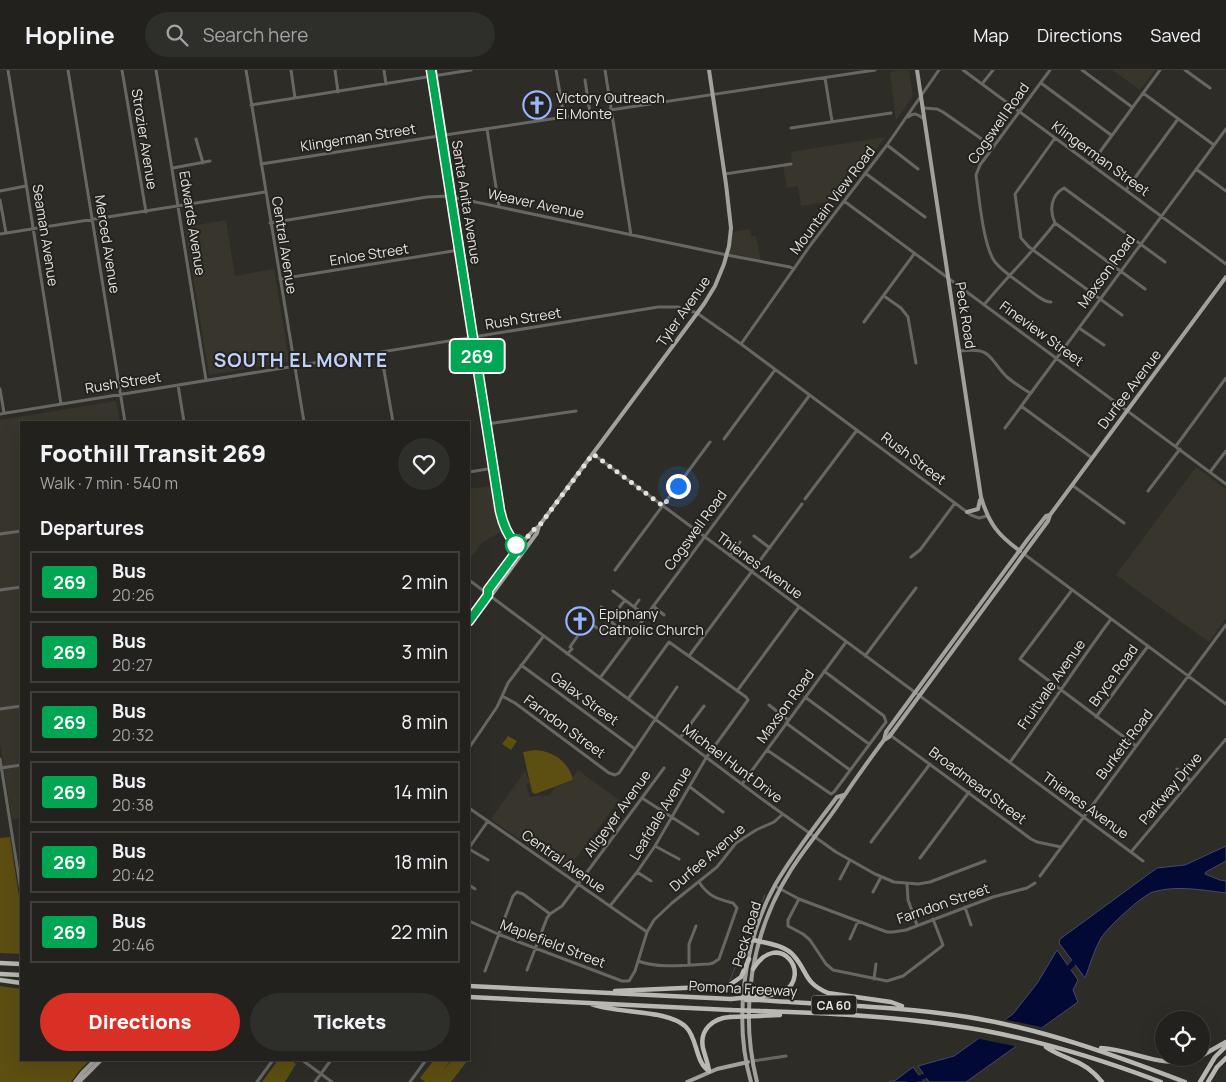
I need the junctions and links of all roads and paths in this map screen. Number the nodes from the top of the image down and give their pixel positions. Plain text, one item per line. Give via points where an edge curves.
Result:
1 (8, 70) edge
2 (68, 70) edge
3 (122, 70) edge
4 (156, 70) edge
5 (246, 70) edge
6 (291, 70) edge
7 (335, 70) edge
8 (384, 70) edge
9 (431, 70) edge
10 (435, 70) edge
11 (470, 70) edge
12 (556, 70) edge
13 (605, 70) edge
14 (709, 70) edge
15 (875, 70) edge
16 (917, 70) edge
17 (939, 70) edge
18 (963, 70) edge
19 (993, 70) edge
20 (1050, 70) edge
21 (1082, 70) edge
22 (1160, 70) edge
23 (1185, 70) edge
24 (434, 76) junction
25 (825, 78) junction
26 (585, 80) dead end
27 (1041, 83) junction
28 (386, 84) junction
29 (982, 84) junction
30 (1210, 88) dead end
31 (338, 92) junction
32 (1143, 93) junction
33 (713, 95) junction
34 (921, 96) junction
35 (295, 98) junction
36 (251, 105) junction
37 (1132, 107) junction
38 (923, 108) junction
39 (612, 110) junction
40 (1018, 111) junction
41 (590, 113) junction
42 (891, 113) dead end
43 (564, 118) junction
44 (1178, 119) junction
45 (925, 120) junction
46 (832, 121) junction
47 (903, 121) junction
48 (791, 128) dead end
49 (487, 129) junction
50 (1226, 129) edge
51 (443, 135) junction
52 (1111, 135) junction
53 (1055, 138) junction
54 (196, 139) dead end
55 (887, 145) junction
56 (1214, 145) junction
57 (993, 147) junction
58 (210, 161) dead end
59 (203, 162) junction
60 (261, 164) junction
61 (791, 164) dead end
62 (1091, 164) junction
63 (173, 168) junction
64 (918, 168) dead end
65 (1196, 169) junction
66 (866, 173) junction
67 (725, 174) junction
68 (26, 186) junction
69 (1126, 190) junction
70 (0, 191) edge
71 (1226, 191) edge
72 (266, 192) junction
73 (453, 197) junction
74 (0, 200) edge
75 (844, 201) junction
76 (179, 206) junction
77 (499, 207) junction
78 (146, 212) junction
79 (1161, 216) junction
80 (925, 217) dead end
81 (92, 220) junction
82 (270, 223) junction
83 (1055, 223) junction
84 (34, 229) junction
85 (6, 233) junction
86 (0, 234) edge
87 (631, 235) junction
88 (1140, 244) junction
89 (460, 250) junction
90 (1034, 250) junction
91 (914, 254) junction
92 (727, 255) junction
93 (1165, 262) dead end
94 (1226, 264) edge
95 (794, 269) junction
96 (1120, 271) junction
97 (1009, 274) junction
98 (1226, 277) edge
99 (280, 279) junction
100 (949, 279) junction
101 (1145, 289) dead end
102 (884, 296) junction
103 (1100, 299) junction
104 (1051, 302) dead end
105 (984, 304) junction
106 (697, 313) junction
107 (1122, 315) dead end
108 (864, 322) dead end
109 (1079, 328) junction
110 (474, 338) junction
111 (741, 344) junction
112 (1104, 345) dead end
113 (960, 351) junction
114 (381, 353) junction
115 (1057, 358) junction
116 (916, 363) dead end
117 (294, 366) junction
118 (775, 370) junction
119 (1226, 378) edge
120 (206, 380) junction
121 (178, 385) junction
122 (0, 389) edge
123 (1030, 393) junction
124 (120, 394) junction
125 (809, 396) junction
126 (61, 404) junction
127 (1021, 406) junction
128 (576, 411) dead end
129 (1127, 411) junction
130 (2, 413) edge
131 (125, 421) edge
132 (184, 421) edge
133 (304, 421) edge
134 (393, 421) edge
135 (487, 424) junction
136 (1005, 428) dead end
137 (857, 430) junction
138 (724, 439) dead end
139 (710, 442) dead end
140 (1176, 446) junction
141 (1180, 449) junction
142 (1226, 451) edge
143 (593, 454) junction
144 (1092, 458) junction
145 (494, 468) junction
146 (470, 472) edge
147 (1210, 472) junction
148 (1226, 484) edge
149 (1072, 485) junction
150 (1148, 491) dead end
151 (981, 498) junction
152 (805, 500) dead end
153 (955, 503) junction
154 (802, 504) dead end
155 (663, 506) junction
156 (967, 512) junction
157 (1050, 515) junction
158 (987, 516) junction
159 (1124, 523) dead end
160 (20, 531) edge
161 (0, 534) edge
162 (754, 536) dead end
163 (704, 537) junction
164 (740, 542) dead end
165 (770, 548) junction
166 (521, 549) junction
167 (1019, 550) junction
168 (1024, 554) junction
169 (730, 556) junction
170 (911, 557) dead end
171 (615, 570) dead end
172 (752, 572) junction
173 (470, 581) edge
174 (20, 587) edge
175 (916, 588) dead end
176 (0, 590) edge
177 (1072, 590) junction
178 (613, 591) dead end
179 (488, 595) junction
180 (625, 600) junction
181 (639, 600) dead end
182 (653, 606) junction
183 (601, 607) dead end
184 (634, 607) junction
185 (799, 607) junction
186 (664, 615) dead end
187 (614, 616) junction
188 (646, 616) junction
189 (1111, 619) junction
190 (470, 620) edge
191 (610, 621) junction
192 (590, 623) dead end
193 (1226, 625) edge
194 (624, 632) dead end
195 (543, 636) junction
196 (577, 637) dead end
197 (846, 642) junction
198 (1148, 646) junction
199 (567, 654) junction
200 (690, 656) junction
201 (865, 656) junction
202 (521, 665) junction
203 (824, 671) junction
204 (1188, 676) junction
205 (600, 678) junction
206 (677, 687) dead end
207 (1060, 690) junction
208 (737, 691) junction
209 (915, 693) junction
210 (502, 696) junction
211 (919, 696) junction
212 (805, 697) junction
213 (628, 699) junction
214 (1226, 704) edge
215 (769, 705) dead end
216 (20, 706) edge
217 (704, 706) dead end
218 (0, 709) edge
219 (1096, 717) junction
220 (655, 719) junction
221 (787, 722) junction
222 (886, 732) junction
223 (891, 735) junction
224 (680, 738) junction
225 (1226, 739) edge
226 (884, 740) junction
227 (869, 744) junction
228 (1136, 746) junction
229 (470, 747) edge
230 (635, 749) junction
231 (767, 750) junction
232 (706, 758) junction
233 (0, 759) edge
234 (1010, 762) junction
235 (930, 764) junction
236 (20, 766) edge
237 (2, 768) junction
238 (664, 768) dead end
239 (1177, 769) dead end
240 (850, 770) junction
241 (1191, 781) junction
242 (742, 784) junction
243 (690, 787) junction
244 (969, 792) junction
245 (642, 798) junction
246 (470, 809) edge
247 (723, 812) dead end
248 (784, 814) junction
249 (1083, 817) junction
250 (672, 818) junction
251 (488, 821) junction
252 (698, 834) dead end
253 (812, 835) junction
254 (871, 842) dead end
255 (655, 846) junction
256 (470, 847) edge
257 (1061, 847) junction
258 (470, 849) edge
259 (1131, 852) junction
260 (920, 858) dead end
261 (679, 859) dead end
262 (488, 860) dead end
263 (850, 860) junction
264 (985, 860) dead end
265 (1143, 861) dead end
266 (637, 872) junction
267 (1040, 876) dead end
268 (880, 877) junction
269 (840, 879) dead end
270 (651, 881) dead end
271 (699, 882) junction
272 (1035, 883) dead end
273 (578, 884) junction
274 (907, 884) junction
275 (20, 885) edge
276 (470, 886) edge
277 (774, 886) junction
278 (780, 888) junction
279 (475, 889) dead end
280 (873, 892) dead end
281 (799, 899) junction
282 (610, 906) junction
283 (965, 907) junction
284 (550, 914) junction
285 (933, 920) junction
286 (470, 921) edge
287 (858, 921) junction
288 (917, 925) junction
289 (971, 925) dead end
290 (696, 926) dead end
291 (647, 932) junction
292 (498, 934) junction
293 (850, 939) dead end
294 (756, 941) junction
295 (536, 948) junction
296 (749, 959) junction
297 (638, 961) junction
298 (0, 962) edge
299 (20, 964) edge
300 (689, 964) junction
301 (876, 964) dead end
302 (753, 969) junction
303 (527, 970) dead end
304 (485, 971) dead end
305 (0, 974) edge
306 (20, 975) edge
307 (874, 979) junction
308 (0, 980) edge
309 (631, 980) joint
310 (20, 983) edge
311 (470, 986) edge
312 (584, 992) junction
313 (470, 997) edge
314 (760, 998) junction
315 (588, 1003) junction
316 (908, 1009) junction
317 (759, 1013) junction
318 (1041, 1044) junction
319 (1226, 1044) edge
320 (1093, 1047) junction
321 (1210, 1052) edge
322 (786, 1056) dead end
323 (1226, 1058) edge
324 (1155, 1060) edge
325 (95, 1061) edge
326 (100, 1061) edge
327 (272, 1061) edge
328 (303, 1061) edge
329 (330, 1061) edge
330 (425, 1061) edge
331 (753, 1061) junction
332 (747, 1062) junction
333 (709, 1071) junction
334 (321, 1074) junction
335 (75, 1082) edge
336 (79, 1082) edge
337 (257, 1082) edge
338 (315, 1082) edge
339 (332, 1082) edge
340 (410, 1082) edge
341 (687, 1082) edge
342 (751, 1082) edge
343 (757, 1082) edge
344 (1102, 1082) edge
345 (1161, 1082) edge
346 (1185, 1082) edge
347 (1200, 1082) edge
348 (1208, 1082) edge

1 - 68 street, Seaman Avenue
2 - 81 street, Merced Avenue
3 - 78 street, Strozier Avenue
4 - 63 street, Edwards Avenue
5 - 36 street, Central Avenue
6 - 35 street
7 - 31 street
8 - 28 street
9 - 24 main road, Santa Anita Avenue
10 - 24 main road, Santa Anita Avenue
11 - 24 street
12 - 43 street
13 - 39 street
14 - 33 main road, Tyler Avenue
15 - 25 street, Klingerman Street
16 - 34 main road, Peck Road
17 - 34 street, Mountain View Road
18 - 29 street, Klingerman Street
19 - 29 street
20 - 27 street, Cogswell Road
21 - 37 street
22 - 32 street
23 - 30 street
24 - 28 street
24 - 51 main road, Santa Anita Avenue
25 - 33 street, Klingerman Street
25 - 46 street
26 - 41 street
27 - 40 street, Cogswell Road
27 - 52 street
28 - 31 street
29 - 40 street, Klingerman Street
31 - 35 street
32 - 37 street
32 - 44 street
33 - 39 street, Klingerman Street
33 - 67 main road, Tyler Avenue
34 - 38 main road, Peck Road
34 - 47 street, Mountain View Road
35 - 36 street
36 - 60 street, Central Avenue
37 - 52 street
38 - 45 main road, Peck Road
38 - 57 street via 943,112
39 - 41 street, Klingerman Street
39 - 87 street
40 - 53 street, Klingerman Street
40 - 57 street, Cogswell Road
41 - 43 street, Klingerman Street
42 - 46 street
43 - 49 street, Klingerman Street
44 - 56 street
44 - 69 street
45 - 47 street via 914,114
45 - 100 main road, Peck Road
46 - 48 street
47 - 55 street, Mountain View Road
49 - 51 street, Klingerman Street
49 - 77 street
50 - 56 street, Maxson Road
51 - 60 street, Klingerman Street
51 - 73 main road, Santa Anita Avenue
52 - 62 street
53 - 62 street, Klingerman Street
53 - 90 street via 1015,194 1021,238
54 - 59 street
55 - 64 street
55 - 66 street, Mountain View Road
56 - 65 street, Maxson Road
57 - 97 street, Cogswell Road via 978,168 977,182 988,249 996,263
58 - 59 street
59 - 63 street
60 - 72 street, Central Avenue
61 - 67 street
62 - 69 street, Klingerman Street
63 - 76 street, Edwards Avenue
65 - 71 street
65 - 79 street, Maxson Road
66 - 75 street, Mountain View Road
66 - 80 street
67 - 92 main road, Tyler Avenue via 731,228
68 - 70 street
68 - 84 street, Seaman Avenue
69 - 79 street, Klingerman Street
72 - 76 street
72 - 82 street, Central Avenue
73 - 77 street, Weaver Avenue
73 - 82 street, Weaver Avenue via 429,197
73 - 89 main road, Santa Anita Avenue
74 - 85 street
75 - 91 street, Fineview Street
75 - 95 street, Mountain View Road
76 - 78 street
76 - 120 street, Edwards Avenue
77 - 87 street, Weaver Avenue
78 - 81 street
79 - 88 street, Maxson Road
79 - 94 street, Klingerman Street
81 - 84 street
81 - 124 street, Merced Avenue
82 - 99 street, Central Avenue
83 - 88 street via 1052,201 1064,188
83 - 90 street
83 - 96 street
84 - 85 street
84 - 126 street, Seaman Avenue
85 - 86 street
87 - 92 street, Weaver Avenue
88 - 93 street
88 - 96 street, Maxson Road
89 - 99 street, Enloe Street
89 - 110 main road, Santa Anita Avenue
90 - 97 street
90 - 103 street
91 - 100 street, Fineview Street
91 - 102 street
92 - 95 street, Weaver Avenue
92 - 106 main road, Tyler Avenue via 715,286
95 - 111 street, Mountain View Road
96 - 101 street
96 - 103 street, Maxson Road
97 - 104 street, Cogswell Road via 1046,302
97 - 105 street
98 - 129 main road, Durfee Avenue
99 - 117 street, Central Avenue
100 - 105 street, Fineview Street
100 - 113 main road, Peck Road
102 - 108 street
102 - 116 street via 906,314
103 - 107 street
103 - 109 street, Maxson Road
105 - 115 street, Fineview Street
106 - 110 street, Rush Street via 678,307 658,307
106 - 111 street, Rush Street
106 - 143 main road, Tyler Avenue
109 - 112 street
109 - 115 street, Maxson Road
110 - 114 street, Rush Street
110 - 135 main road, Santa Anita Avenue
111 - 118 street, Rush Street
113 - 123 street via 980,350 989,355 1010,379
113 - 151 main road, Peck Road
114 - 117 street, Rush Street
114 - 134 street
115 - 123 street, Maxson Road
115 - 129 street, Fineview Street
117 - 120 street, Rush Street
117 - 133 street, Central Avenue
118 - 125 street, Rush Street
118 - 138 street
119 - 140 street
120 - 121 street, Rush Street
121 - 124 street, Rush Street
121 - 132 street
122 - 130 street
123 - 127 street, Maxson Road
124 - 126 street, Rush Street
124 - 131 street, Merced Avenue
125 - 137 street, Rush Street
125 - 163 street, Cogswell Road
126 - 130 street, Rush Street
127 - 136 street, Maxson Road
127 - 144 street
128 - 135 street
129 - 140 street, Fineview Street
129 - 144 main road, Durfee Avenue
135 - 145 main road, Santa Anita Avenue
137 - 152 street
137 - 153 street, Rush Street
139 - 155 street
140 - 141 street, Fineview Street
141 - 147 street, Fineview Street
141 - 150 street
142 - 147 street
143 - 155 street, Thienes Avenue
143 - 166 main road, Tyler Avenue
144 - 149 main road, Durfee Avenue
145 - 146 street
145 - 166 main road, Santa Anita Avenue via 503,521
147 - 148 street, Fineview Street
149 - 157 main road, Durfee Avenue
149 - 159 street
151 - 156 main road via 978,509
151 - 158 main road, Peck Road
153 - 156 street, Rush Street
153 - 170 street via 920,550
154 - 165 street
155 - 163 street, Thienes Avenue
155 - 171 street
156 - 158 street, Rush Street via 979,518
157 - 167 main road, Durfee Avenue
157 - 168 main road, Durfee Avenue
158 - 167 main road, Peck Road via 999,535
160 - 161 street
162 - 165 street
163 - 169 street, Thienes Avenue
163 - 182 street, Cogswell Road
164 - 169 street
165 - 172 street
166 - 179 main road via 488,590
167 - 168 main road, Peck Road
167 - 209 main road, Durfee Avenue
168 - 177 street
168 - 211 main road, Durfee Avenue
169 - 172 street, Thienes Avenue
172 - 185 street, Thienes Avenue
172 - 200 street
173 - 179 street, Michael Hunt Drive
174 - 176 street
175 - 201 street
177 - 189 street
177 - 207 street via 1020,659
178 - 180 street
179 - 190 main road
179 - 195 street, Michael Hunt Drive
180 - 184 street
180 - 187 street
181 - 184 street
182 - 186 street
182 - 188 street, Cogswell Road
183 - 187 street
184 - 188 street
185 - 197 street, Thienes Avenue
185 - 208 street
187 - 191 street
188 - 205 street, Cogswell Road
189 - 198 street
189 - 207 street, Fruitvale Avenue
191 - 192 street via 602,630
191 - 194 street
193 - 204 street, Burkett Road
195 - 199 street, Michael Hunt Drive
195 - 202 street
196 - 199 street
197 - 201 street, Thienes Avenue
197 - 203 street, Maxson Road
198 - 204 street
198 - 219 street, Bryce Road
199 - 205 street, Michael Hunt Drive
200 - 208 street
200 - 213 street via 669,642
201 - 209 street, Thienes Avenue
202 - 210 street
202 - 230 street, Galax Street
203 - 212 street, Maxson Road
203 - 227 street via 886,718
204 - 214 street
204 - 228 street, Burkett Road
205 - 213 street, Michael Hunt Drive
206 - 220 street
207 - 219 street
207 - 234 street, Fruitvale Avenue
208 - 232 street, Leafdale Avenue via 748,700 746,705
209 - 211 street, Thienes Avenue
209 - 222 main road, Durfee Avenue
210 - 229 street
210 - 230 street, Farndon Street via 609,773 619,773
211 - 223 main road, Durfee Avenue
211 - 234 street, Thienes Avenue
212 - 221 street, Maxson Road
212 - 227 street
213 - 220 street, Michael Hunt Drive
215 - 221 street
216 - 218 street
217 - 224 street
219 - 228 street
220 - 224 street, Michael Hunt Drive
220 - 230 street
221 - 231 street, Maxson Road
221 - 240 street
222 - 223 street, Broadmead Street
222 - 226 main road, Durfee Avenue
223 - 226 main road, Durfee Avenue
223 - 235 street, Broadmead Street
224 - 232 street, Michael Hunt Drive
225 - 241 street, Parkway Drive
226 - 253 main road, Durfee Avenue via 844,795 837,797
227 - 240 street
228 - 249 street, Burkett Road
231 - 240 street via 831,794
231 - 242 street, Maxson Road
232 - 242 street, Michael Hunt Drive
232 - 243 street, Leafdale Avenue
233 - 237 street
234 - 249 street, Thienes Avenue
235 - 244 street, Broadmead Street
235 - 254 street
236 - 237 street
237 - 275 street
238 - 245 street, Allgeyer Avenue
239 - 241 street
241 - 259 street, Parkway Drive
242 - 248 street, Michael Hunt Drive
243 - 247 street
243 - 250 street, Leafdale Avenue
244 - 257 street, Broadmead Street via 1031,839
244 - 260 street
245 - 250 street
245 - 273 street, Allgeyer Avenue
246 - 251 street, Central Avenue
248 - 253 street, Michael Hunt Drive
248 - 271 street, Durfee Avenue via 736,843 717,867
249 - 257 street, Burkett Road
249 - 259 street, Thienes Avenue
250 - 252 street
250 - 255 street, Leafdale Avenue
251 - 256 street
251 - 273 street, Central Avenue
253 - 263 street, Michael Hunt Drive
253 - 277 main road, Peck Road
253 - 278 main road, Peck Road
255 - 261 street
255 - 266 street, Leafdale Avenue
257 - 267 street, Burkett Road
258 - 262 street
259 - 265 street, Thienes Avenue
263 - 268 street, Michael Hunt Drive
263 - 269 street
264 - 274 street, Michael Hunt Drive via 930,882
266 - 270 street
266 - 282 street, Leafdale Avenue
268 - 274 street, Michael Hunt Drive
268 - 280 street
271 - 291 street, Durfee Avenue via 654,920
271 - 300 street via 708,894 737,906 719,959 713,963
272 - 283 street, Farndon Street
273 - 282 street, Central Avenue
273 - 284 street, Allgeyer Avenue via 562,906
274 - 288 street via 908,900
276 - 279 street
277 - 278 street, Farndon Street
277 - 294 main road, Peck Road
278 - 281 street, Farndon Street
278 - 294 main road, Peck Road
281 - 287 street, Farndon Street
281 - 307 street via 788,926 804,934 833,970
282 - 291 street, Central Avenue
283 - 285 street, Farndon Street
283 - 289 street
284 - 292 street via 517,892
284 - 295 street, Allgeyer Avenue
285 - 288 street, Farndon Street
285 - 307 street via 941,948 898,978 887,981
286 - 292 street, Maplefield Street
287 - 288 street, Farndon Street via 887,932
287 - 293 street
290 - 300 street via 689,944
291 - 297 street, Durfee Avenue
292 - 295 street, Maplefield Street
292 - 304 street
294 - 296 main road, Peck Road
294 - 302 main road, Peck Road
294 - 316 highway via 792,954 808,980 828,993 891,1002
295 - 303 street, Allgeyer Avenue
295 - 309 street, Maplefield Street via 622,981
296 - 312 highway via 741,977 728,986
296 - 332 main road, Peck Road via 743,1004
297 - 300 street via 656,966
297 - 309 street, Durfee Avenue
298 - 299 highway
301 - 307 street
302 - 314 highway via 761,958 771,953 787,957 794,967 793,981 784,992
302 - 331 main road, Peck Road via 749,1031
305 - 306 highway
308 - 310 highway
311 - 312 highway, Pomona Freeway / CA 60
312 - 314 highway, Pomona Freeway / CA 60, bridge
313 - 315 highway, Pomona Freeway / CA 60
314 - 316 highway, Pomona Freeway / CA 60
315 - 317 highway, Pomona Freeway / CA 60, bridge
315 - 333 highway via 665,1017 680,1023 687,1028 703,1067
316 - 320 highway, Pomona Freeway / CA 60 via 1006,1024
317 - 318 highway, Pomona Freeway / CA 60 via 888,1018 980,1030
317 - 333 highway, bridge via 716,1020 711,1024 703,1035
318 - 344 highway via 1079,1063
318 - 345 highway, Pomona Freeway / CA 60
319 - 321 highway
319 - 347 highway
320 - 324 highway
320 - 346 highway, Pomona Freeway / CA 60
322 - 331 street
323 - 348 highway
325 - 335 main road
326 - 336 main road
327 - 337 street
328 - 334 street
329 - 334 street
330 - 340 street
331 - 332 main road
331 - 343 main road, Peck Road
332 - 333 main road
332 - 342 main road, Peck Road
333 - 341 main road
334 - 338 street
334 - 339 street

